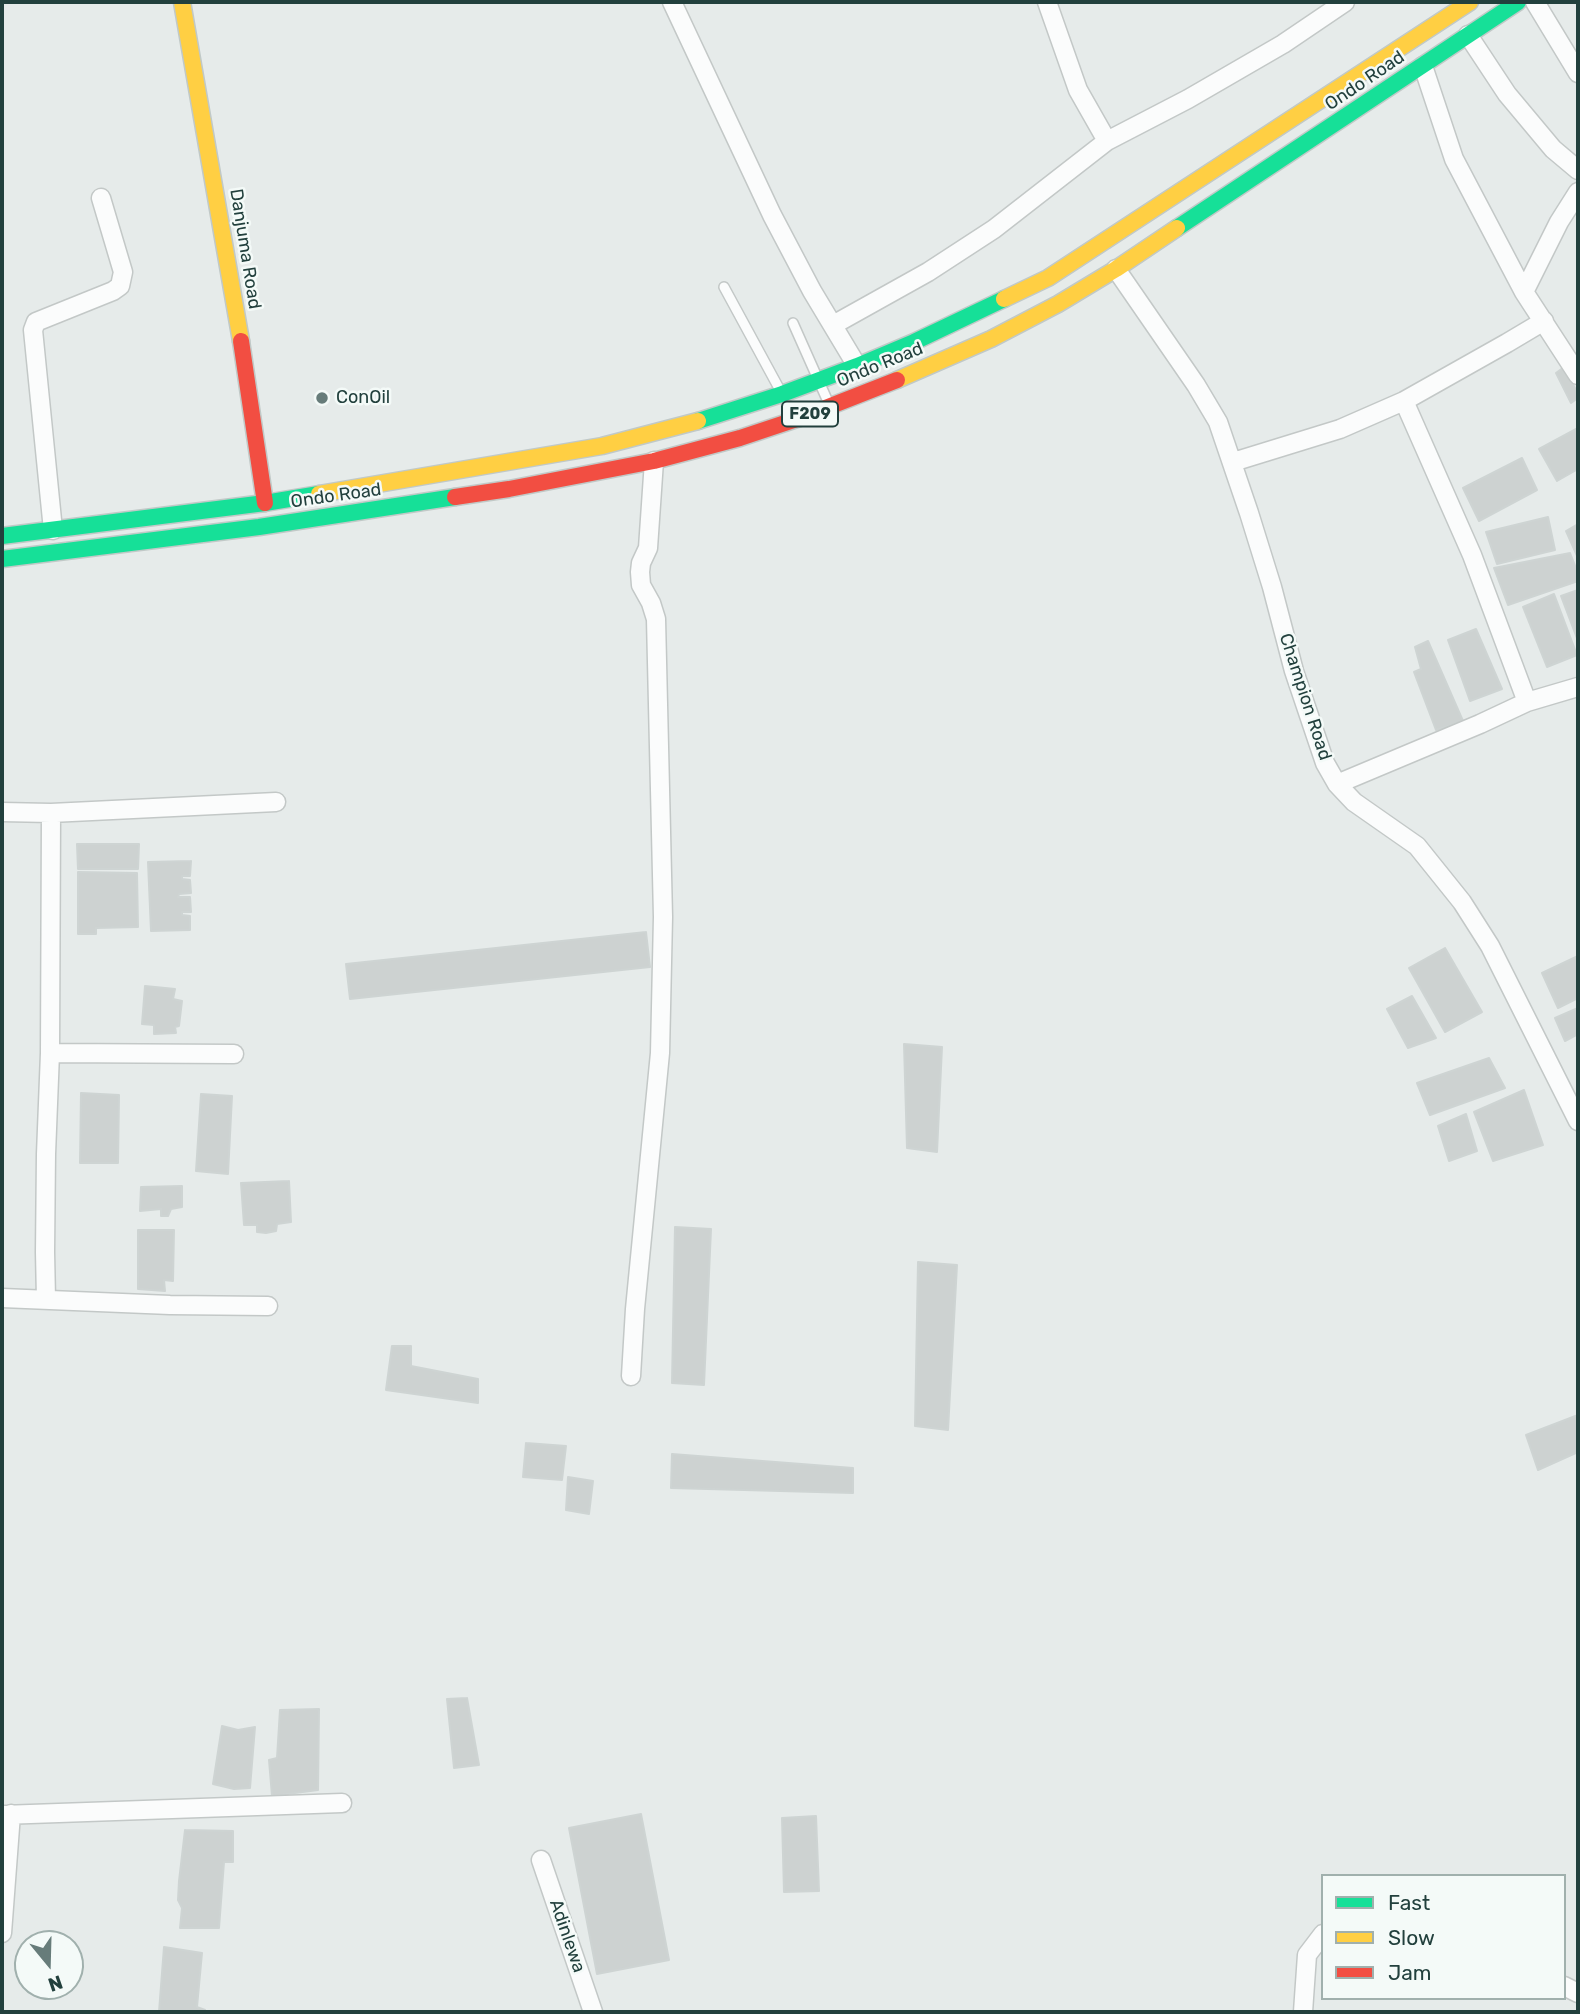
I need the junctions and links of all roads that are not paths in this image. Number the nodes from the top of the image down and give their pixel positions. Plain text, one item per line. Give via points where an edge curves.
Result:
1 (182, 2) edge
2 (672, 2) edge
3 (1047, 2) edge
4 (1346, 2) edge
5 (1470, 2) edge
6 (1518, 2) edge
7 (1535, 2) edge
8 (1468, 35) junction
9 (1423, 66) junction
10 (1578, 73) edge
11 (1107, 141) junction
12 (1578, 170) edge
13 (1578, 192) edge
14 (101, 198) dead end
15 (1116, 269) junction
16 (724, 286) dead end
17 (1524, 292) junction
18 (1544, 321) junction
19 (793, 323) dead end
20 (833, 326) junction
21 (857, 366) junction
22 (1578, 375) edge
23 (819, 380) junction
24 (782, 394) junction
25 (1404, 401) junction
26 (830, 406) junction
27 (654, 461) junction
28 (1233, 462) junction
29 (380, 484) junction
30 (265, 503) junction
31 (384, 509) junction
32 (53, 530) junction
33 (2, 536) edge
34 (2, 559) edge
35 (1578, 687) edge
36 (1527, 702) junction
37 (1337, 784) junction
38 (276, 802) dead end
39 (2, 812) edge
40 (51, 813) junction
41 (50, 1053) junction
42 (234, 1054) dead end
43 (1578, 1121) edge
44 (2, 1298) edge
45 (46, 1299) junction
46 (268, 1306) dead end
47 (631, 1376) dead end
48 (342, 1803) dead end
49 (7, 1814) edge
50 (541, 1860) dead end
51 (2, 1933) edge
52 (1321, 1937) edge
53 (593, 2012) edge
54 (1303, 2012) edge

1 - 30 main road, Danjuma Road
2 - 20 street via 772,215
3 - 11 street via 1078,90
4 - 11 street via 1283,44
5 - 21 main road, Ondo Road / F209 via 1048,278
6 - 8 main road, Ondo Road / F209
7 - 10 street
8 - 9 main road, Ondo Road / F209
8 - 12 street via 1507,94 1553,149
9 - 15 main road, Ondo Road / F209
9 - 17 street via 1454,159
11 - 20 street via 995,229
13 - 17 street
14 - 32 street via 123,272 120,286 36,322 33,330
15 - 26 main road, Ondo Road / F209 via 991,339
15 - 28 street, Champion Road via 1196,385
16 - 24 lane
17 - 18 street
18 - 22 street
18 - 25 street
19 - 23 lane
20 - 21 street
21 - 23 main road, Ondo Road / F209
23 - 24 main road, Ondo Road / F209
23 - 26 lane
24 - 29 main road, Ondo Road / F209 via 602,446
25 - 28 street via 1340,429
25 - 36 street via 1472,555
26 - 27 main road, Ondo Road / F209 via 740,438
27 - 31 main road, Ondo Road / F209
27 - 47 street via 648,548 640,572 656,619 663,917 660,1039
28 - 37 street, Champion Road via 1294,671 1325,763
29 - 30 main road, Ondo Road / F209
29 - 31 main road
30 - 32 main road, Ondo Road / F209
31 - 34 main road, Ondo Road / F209
32 - 33 main road, Ondo Road / F209
35 - 36 street
36 - 37 street
37 - 43 street, Champion Road via 1354,802 1417,846 1462,902 1490,946
38 - 40 street
39 - 40 street
40 - 41 street
41 - 42 street
41 - 45 street
44 - 45 street
45 - 46 street
48 - 49 street
49 - 51 street
50 - 53 street, Adinlewa
52 - 54 street via 1307,1955

